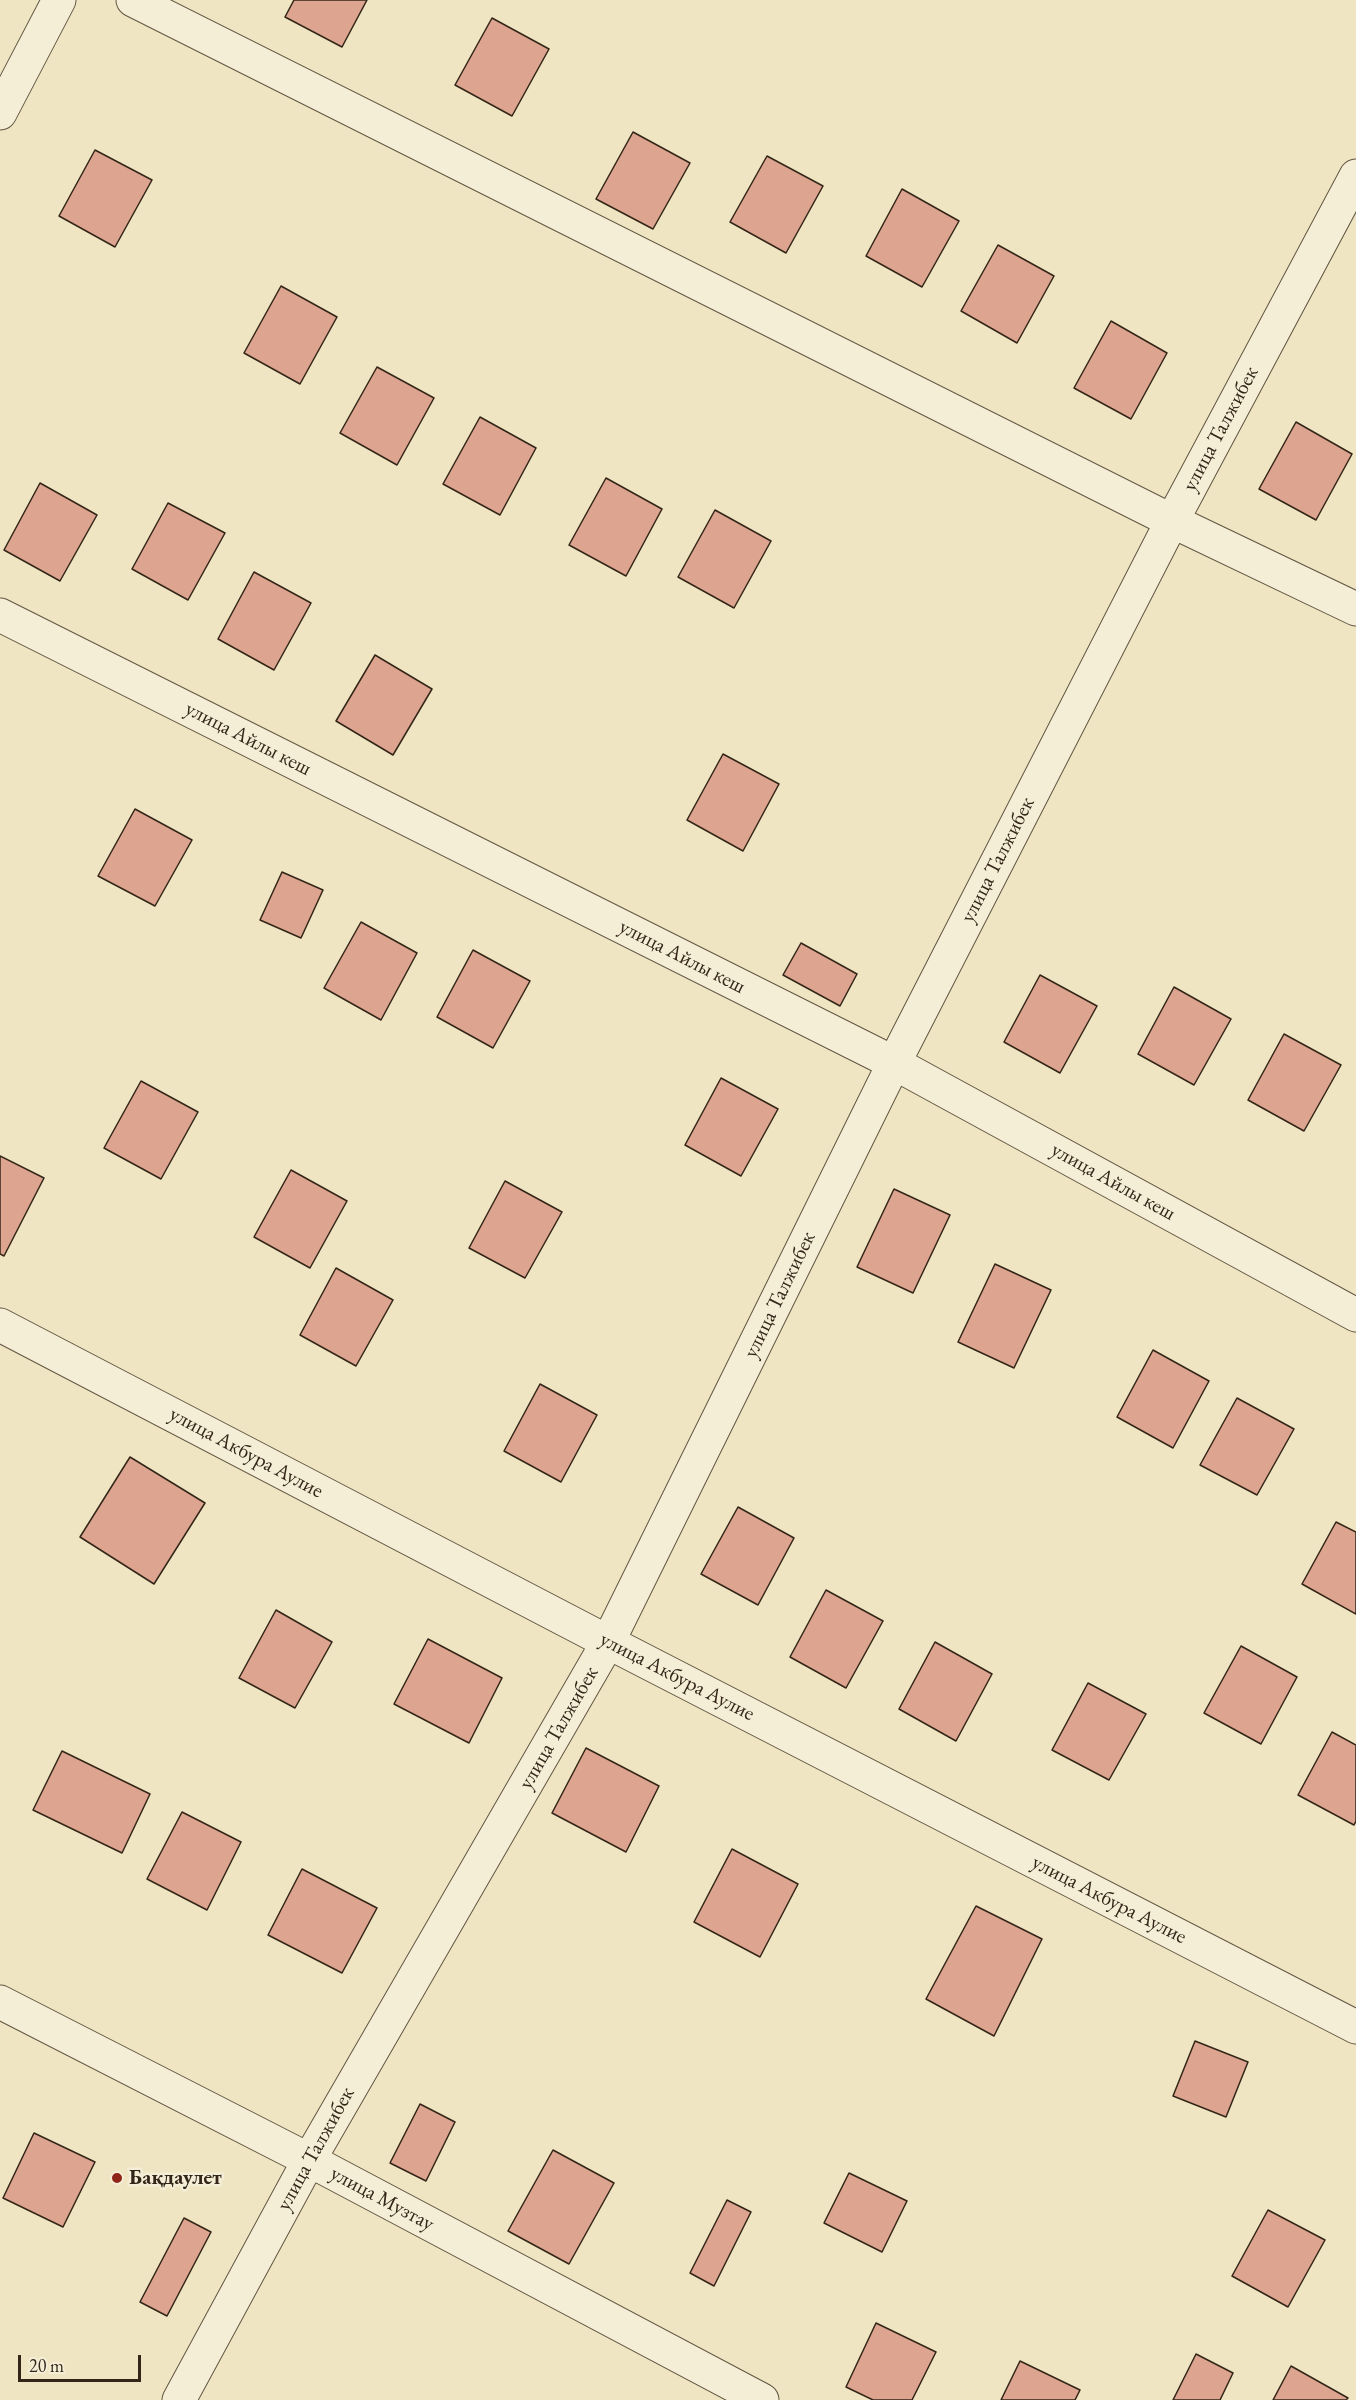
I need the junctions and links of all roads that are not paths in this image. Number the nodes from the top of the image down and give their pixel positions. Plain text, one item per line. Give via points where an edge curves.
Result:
1 (58, 0) edge
2 (134, 0) edge
3 (0, 113) edge
4 (1356, 176) edge
5 (1172, 521) junction
6 (1356, 609) edge
7 (0, 615) edge
8 (894, 1063) junction
9 (1356, 1315) edge
10 (0, 1325) edge
11 (608, 1642) junction
12 (0, 2002) edge
13 (1356, 2026) edge
14 (309, 2160) junction
15 (179, 2400) edge
16 (762, 2400) edge

1 - 3 street
2 - 5 street
4 - 5 street, улица Талжибек
5 - 6 street
5 - 8 street, улица Талжибек
7 - 8 street, улица Айлы кеш
8 - 9 street, улица Айлы кеш
8 - 11 street, улица Талжибек
10 - 11 street, улица Акбура Аулие
11 - 13 street, улица Акбура Аулие
11 - 14 street, улица Талжибек
12 - 14 street, улица Музтау
14 - 15 street, улица Талжибек
14 - 16 street, улица Музтау

